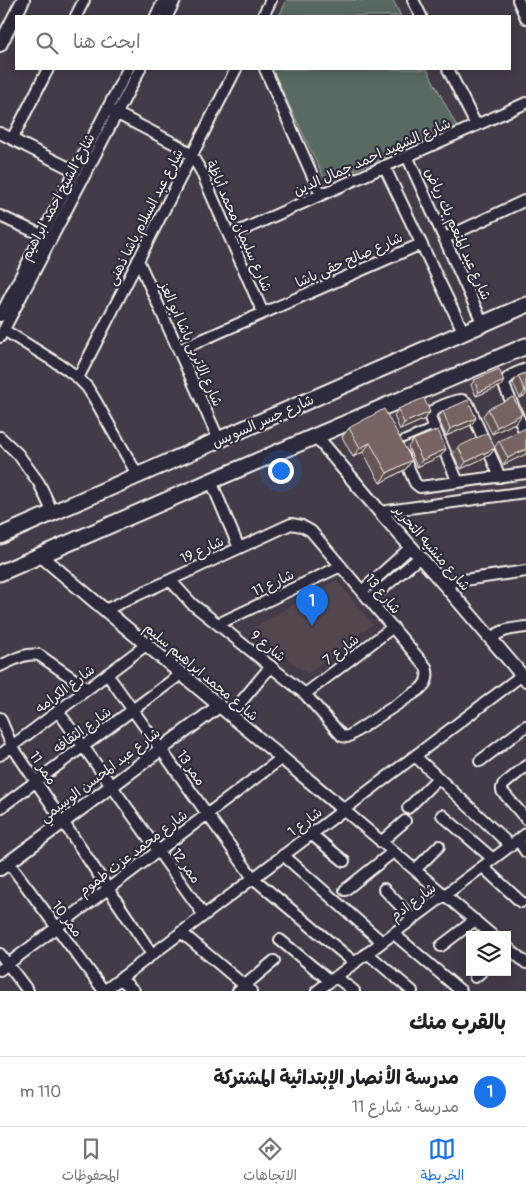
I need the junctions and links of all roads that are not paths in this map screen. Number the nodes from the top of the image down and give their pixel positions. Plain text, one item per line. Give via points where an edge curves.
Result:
1 (23, 0) edge
2 (84, 0) edge
3 (164, 0) edge
4 (175, 0) edge
5 (272, 0) edge
6 (413, 0) edge
7 (518, 0) edge
8 (16, 15) edge
9 (76, 15) edge
10 (156, 15) edge
11 (168, 15) edge
12 (264, 15) edge
13 (421, 15) edge
14 (15, 16) edge
15 (526, 18) edge
16 (0, 46) edge
17 (47, 70) edge
18 (128, 70) edge
19 (139, 70) edge
20 (235, 70) edge
21 (265, 70) edge
22 (448, 70) edge
23 (526, 103) edge
24 (112, 110) junction
25 (476, 125) junction
26 (0, 133) edge
27 (12, 139) junction
28 (192, 156) junction
29 (407, 156) junction
30 (384, 166) junction
31 (75, 171) junction
32 (321, 195) junction
33 (526, 200) edge
34 (0, 216) edge
35 (42, 235) junction
36 (229, 236) junction
37 (444, 238) junction
38 (421, 244) junction
39 (138, 260) junction
40 (526, 305) edge
41 (263, 313) junction
42 (0, 316) edge
43 (483, 324) junction
44 (2, 333) edge
45 (464, 333) junction
46 (526, 346) edge
47 (179, 350) junction
48 (526, 369) edge
49 (78, 378) junction
50 (433, 433) junction
51 (526, 435) edge
52 (316, 436) junction
53 (0, 437) edge
54 (395, 438) joint
55 (219, 440) junction
56 (526, 473) edge
57 (138, 476) junction
58 (500, 477) junction
59 (211, 481) junction
60 (458, 482) junction
61 (526, 492) edge
62 (380, 512) junction
63 (54, 513) junction
64 (311, 531) joint
65 (0, 536) edge
66 (411, 547) junction
67 (239, 548) junction
68 (40, 555) junction
69 (420, 557) junction
70 (340, 566) junction
71 (526, 571) edge
72 (0, 573) edge
73 (170, 580) junction
74 (444, 583) junction
75 (362, 591) junction
76 (369, 600) junction
77 (105, 610) junction
78 (218, 624) junction
79 (526, 627) edge
80 (393, 628) junction
81 (491, 639) junction
82 (146, 645) junction
83 (0, 666) edge
84 (271, 666) junction
85 (108, 674) junction
86 (181, 674) junction
87 (525, 676) edge
88 (88, 688) junction
89 (305, 694) junction
90 (219, 706) junction
91 (133, 710) junction
92 (58, 711) junction
93 (230, 715) junction
94 (0, 718) edge
95 (526, 726) edge
96 (344, 737) joint
97 (12, 746) junction
98 (83, 746) junction
99 (161, 749) junction
100 (0, 755) edge
101 (415, 756) junction
102 (282, 758) junction
103 (480, 761) dead end
104 (526, 766) edge
105 (438, 778) junction
106 (36, 782) junction
107 (112, 786) junction
108 (0, 808) edge
109 (408, 808) dead end
110 (344, 810) junction
111 (207, 814) junction
112 (442, 814) dead end
113 (526, 819) edge
114 (405, 821) dead end
115 (63, 822) junction
116 (311, 834) junction
117 (518, 840) edge
118 (381, 842) junction
119 (439, 846) dead end
120 (158, 851) junction
121 (394, 852) junction
122 (526, 852) edge
123 (283, 855) junction
124 (493, 859) junction
125 (344, 861) dead end
126 (4, 866) edge
127 (483, 867) junction
128 (415, 870) junction
129 (253, 878) junction
130 (108, 889) junction
131 (384, 889) dead end
132 (345, 890) dead end
133 (445, 895) junction
134 (521, 902) dead end
135 (204, 915) junction
136 (413, 919) junction
137 (475, 920) junction
138 (57, 928) junction
139 (487, 931) edge
140 (181, 932) junction
141 (394, 934) junction
142 (280, 940) dead end
143 (382, 942) junction
144 (440, 946) dead end
145 (511, 951) edge
146 (367, 953) junction
147 (0, 954) edge
148 (152, 954) junction
149 (274, 961) dead end
150 (354, 963) junction
151 (526, 963) edge
152 (4, 967) edge
153 (120, 978) junction
154 (333, 979) junction
155 (245, 989) edge
156 (28, 991) edge
157 (104, 991) edge
158 (134, 991) edge
159 (317, 991) edge
160 (354, 991) edge
161 (412, 991) edge
162 (461, 991) edge

1 - 8 street
2 - 9 street
3 - 10 street
4 - 11 street
5 - 12 street
6 - 13 street
7 - 15 street
14 - 16 street
17 - 27 street
18 - 24 street, شارع الشيخ احمد ابراهيم
19 - 24 street, شارع الشيخ احمد ابراهيم
20 - 28 street, شارع عبد السلام باشا ذهنى
21 - 32 street
22 - 25 street
23 - 25 street, شارع الشهيد احمد جمال الدين
24 - 28 street, شارع سليمان محمد أباظة
24 - 31 street, شارع الشيخ احمد ابراهيم
24 - 44 street, شارع الشيخ احمد ابراهيم
25 - 29 street, شارع الشهيد احمد جمال الدين
26 - 27 street
27 - 31 street
28 - 36 street, شارع سليمان محمد أباظة
28 - 39 street, شارع عبد السلام باشا ذهنى
29 - 30 street, شارع الشهيد احمد جمال الدين
29 - 37 street, شارع عبد المنعم بك رياض
30 - 32 street, شارع الشهيد احمد جمال الدين
30 - 38 street
31 - 35 street, شارع الشيخ احمد ابراهيم
32 - 36 street, شارع الشهيد احمد جمال الدين
33 - 37 street
34 - 35 street
35 - 42 street, شارع الشيخ احمد ابراهيم
36 - 41 street, شارع سليمان محمد أباظة
37 - 43 street, شارع عبد المنعم بك رياض
38 - 41 street, شارع صالح حقى باشا
38 - 45 street
39 - 47 street, شارع الاتربى باشا ابو العز
39 - 49 street, شارع عبد السلام باشا ذهنى
40 - 43 main road, شارع جسر السويس
41 - 47 street, شارع صالح حقى باشا
43 - 45 main road, شارع جسر السويس
44 - 49 street
45 - 55 main road, شارع جسر السويس
46 - 52 main road via 384,411
47 - 55 street, شارع الاتربى باشا ابو العز
48 - 51 street via 508,377 504,385
49 - 57 street via 94,398
50 - 54 lane
50 - 58 street via 430,418 434,410 457,400 466,402
50 - 60 street
52 - 59 main road
52 - 62 street, شارع منشيه التحرير
53 - 63 street via 18,454
54 - 60 street via 415,483 420,487
55 - 57 main road, شارع جسر السويس
56 - 58 street
57 - 63 main road, شارع جسر السويس
58 - 60 street
59 - 67 street
59 - 68 main road
61 - 62 street
62 - 66 street, شارع منشيه التحرير
63 - 65 main road, شارع جسر السويس
64 - 67 street, شارع 19 via 291,524
64 - 70 street, شارع 13
66 - 69 street, شارع منشيه التحرير
66 - 75 street
67 - 73 street, شارع 19
68 - 72 main road
68 - 77 street, شارع محمد ابراهيم سليم
69 - 74 street, شارع منشيه التحرير
69 - 76 street
70 - 75 street, شارع 13
70 - 78 street, شارع 11
71 - 74 street
73 - 77 street, شارع 19
73 - 78 street, شارع 9 via 192,604
74 - 81 street, شارع منشيه التحرير
75 - 76 street, شارع 13
76 - 80 street, شارع 13
77 - 82 street, شارع محمد ابراهيم سليم
78 - 84 street, شارع 9
79 - 81 street via 501,631
80 - 89 street, شارع 7
80 - 96 street, شارع 13 via 426,667 428,677 419,690
81 - 87 street, شارع منشيه التحرير
82 - 85 street, شارع الكرامه
82 - 86 street, شارع محمد ابراهيم سليم
83 - 88 street via 29,654 39,655
84 - 89 street, شارع 9
84 - 93 street
85 - 88 street, شارع الكرامه
85 - 91 street, ممر 13
86 - 90 street, شارع محمد ابراهيم سليم
86 - 91 street, شارع الثقافه
87 - 101 street, شارع 1
88 - 92 street, شارع الكرامه
89 - 96 street, شارع 9
90 - 93 street, شارع محمد ابراهيم سليم
90 - 99 street, شارع عبد المحسن الوسيمي
91 - 98 street, شارع الثقافه
91 - 99 street, ممر 13
92 - 97 street, شارع الكرامه
92 - 98 street, ممر 12
93 - 102 street, شارع محمد ابراهيم سليم
94 - 97 street, ممر 11
95 - 103 street
97 - 100 street, شارع الكرامه
97 - 106 street, ممر 11
98 - 106 street, شارع الثقافه
98 - 107 street, ممر 12
99 - 107 street, شارع عبد المحسن الوسيمي
99 - 111 street, ممر 13
101 - 105 street
101 - 110 street, شارع 1
102 - 110 street, شارع محمد ابراهيم سليم
102 - 111 street, شارع محمد عزت طموم
104 - 113 street via 502,788
105 - 109 street
105 - 117 street
106 - 108 street, شارع الثقافه
106 - 115 street, ممر 11
107 - 115 street, شارع عبد المحسن الوسيمي
107 - 120 street, ممر 12
110 - 116 street, شارع 1
110 - 118 street
111 - 120 street, شارع محمد عزت طموم
111 - 129 street, ممر 13
112 - 124 street
114 - 118 street
115 - 126 street, شارع عبد المحسن الوسيمي
115 - 130 street, ممر 11
116 - 123 street, شارع 1
116 - 125 street
117 - 122 street
117 - 124 street, شارع ادم
118 - 121 street
119 - 128 street
120 - 130 street, شارع محمد عزت طموم
120 - 135 street, ممر 12
121 - 128 street
121 - 132 street
123 - 129 street, شارع 1
123 - 143 street
124 - 127 street, شارع ادم
126 - 138 street, ممر 10
127 - 133 street, شارع ادم
127 - 134 street
128 - 133 street
129 - 135 street, شارع 1
129 - 150 street, ممر 13
130 - 138 street, شارع محمد عزت طموم
130 - 148 street, ممر 11
131 - 136 street
133 - 136 street, شارع ادم
133 - 137 street
135 - 140 street, شارع 1
136 - 141 street, شارع ادم
137 - 139 street
137 - 144 street
138 - 152 street, شارع محمد عزت طموم
138 - 157 street, ممر 10
140 - 148 street, شارع 1
140 - 155 street
141 - 143 street, شارع ادم
141 - 162 street
142 - 154 street
143 - 146 street, شارع ادم
145 - 151 street
146 - 150 street, شارع ادم
146 - 161 street
147 - 152 street
148 - 153 street, شارع 1
149 - 155 street
150 - 154 street, شارع ادم
152 - 156 street
153 - 157 street, شارع 1
153 - 158 street
154 - 159 street, شارع ادم
154 - 160 street

